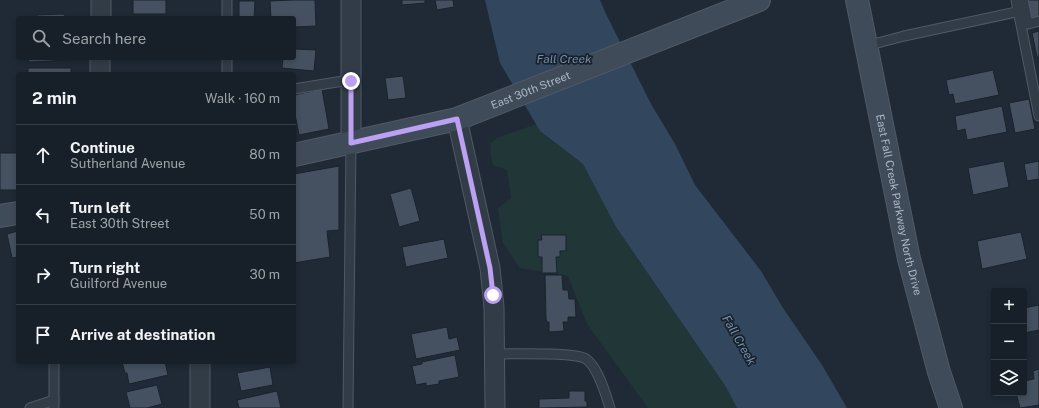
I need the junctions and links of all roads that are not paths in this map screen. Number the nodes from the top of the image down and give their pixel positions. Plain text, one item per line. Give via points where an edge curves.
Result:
1 (101, 0) edge
2 (227, 0) edge
3 (351, 0) edge
4 (757, 0) edge
5 (857, 0) edge
6 (1016, 0) edge
7 (1023, 0) edge
8 (1022, 11) junction
9 (101, 16) edge
10 (227, 16) edge
11 (1039, 21) edge
12 (866, 46) junction
13 (100, 60) edge
14 (227, 60) edge
15 (100, 72) edge
16 (227, 72) edge
17 (351, 81) junction
18 (296, 89) edge
19 (1039, 116) edge
20 (457, 119) junction
21 (351, 143) junction
22 (296, 155) edge
23 (16, 213) edge
24 (0, 216) edge
25 (494, 354) junction
26 (54, 364) edge
27 (200, 364) edge
28 (54, 404) edge
29 (30, 408) edge
30 (200, 408) edge
31 (348, 408) edge
32 (495, 408) edge
33 (610, 408) edge
34 (951, 408) edge

1 - 9 street
2 - 10 lane
3 - 17 street
4 - 20 main road, East 30th Street
5 - 12 main road, East Fall Creek Parkway North Drive
6 - 8 lane
7 - 8 lane
8 - 11 lane via 1028,24
8 - 12 lane
8 - 19 lane
12 - 34 main road, East Fall Creek Parkway North Drive via 909,259
13 - 15 street
14 - 16 lane
17 - 18 lane
17 - 21 street
20 - 21 main road, East 30th Street
20 - 25 street via 490,268 494,307
21 - 22 main road, East 30th Street
21 - 31 lane
23 - 24 main road
25 - 32 street
25 - 33 lane via 569,355 586,358 601,382
26 - 28 lane
27 - 30 street
28 - 29 lane

